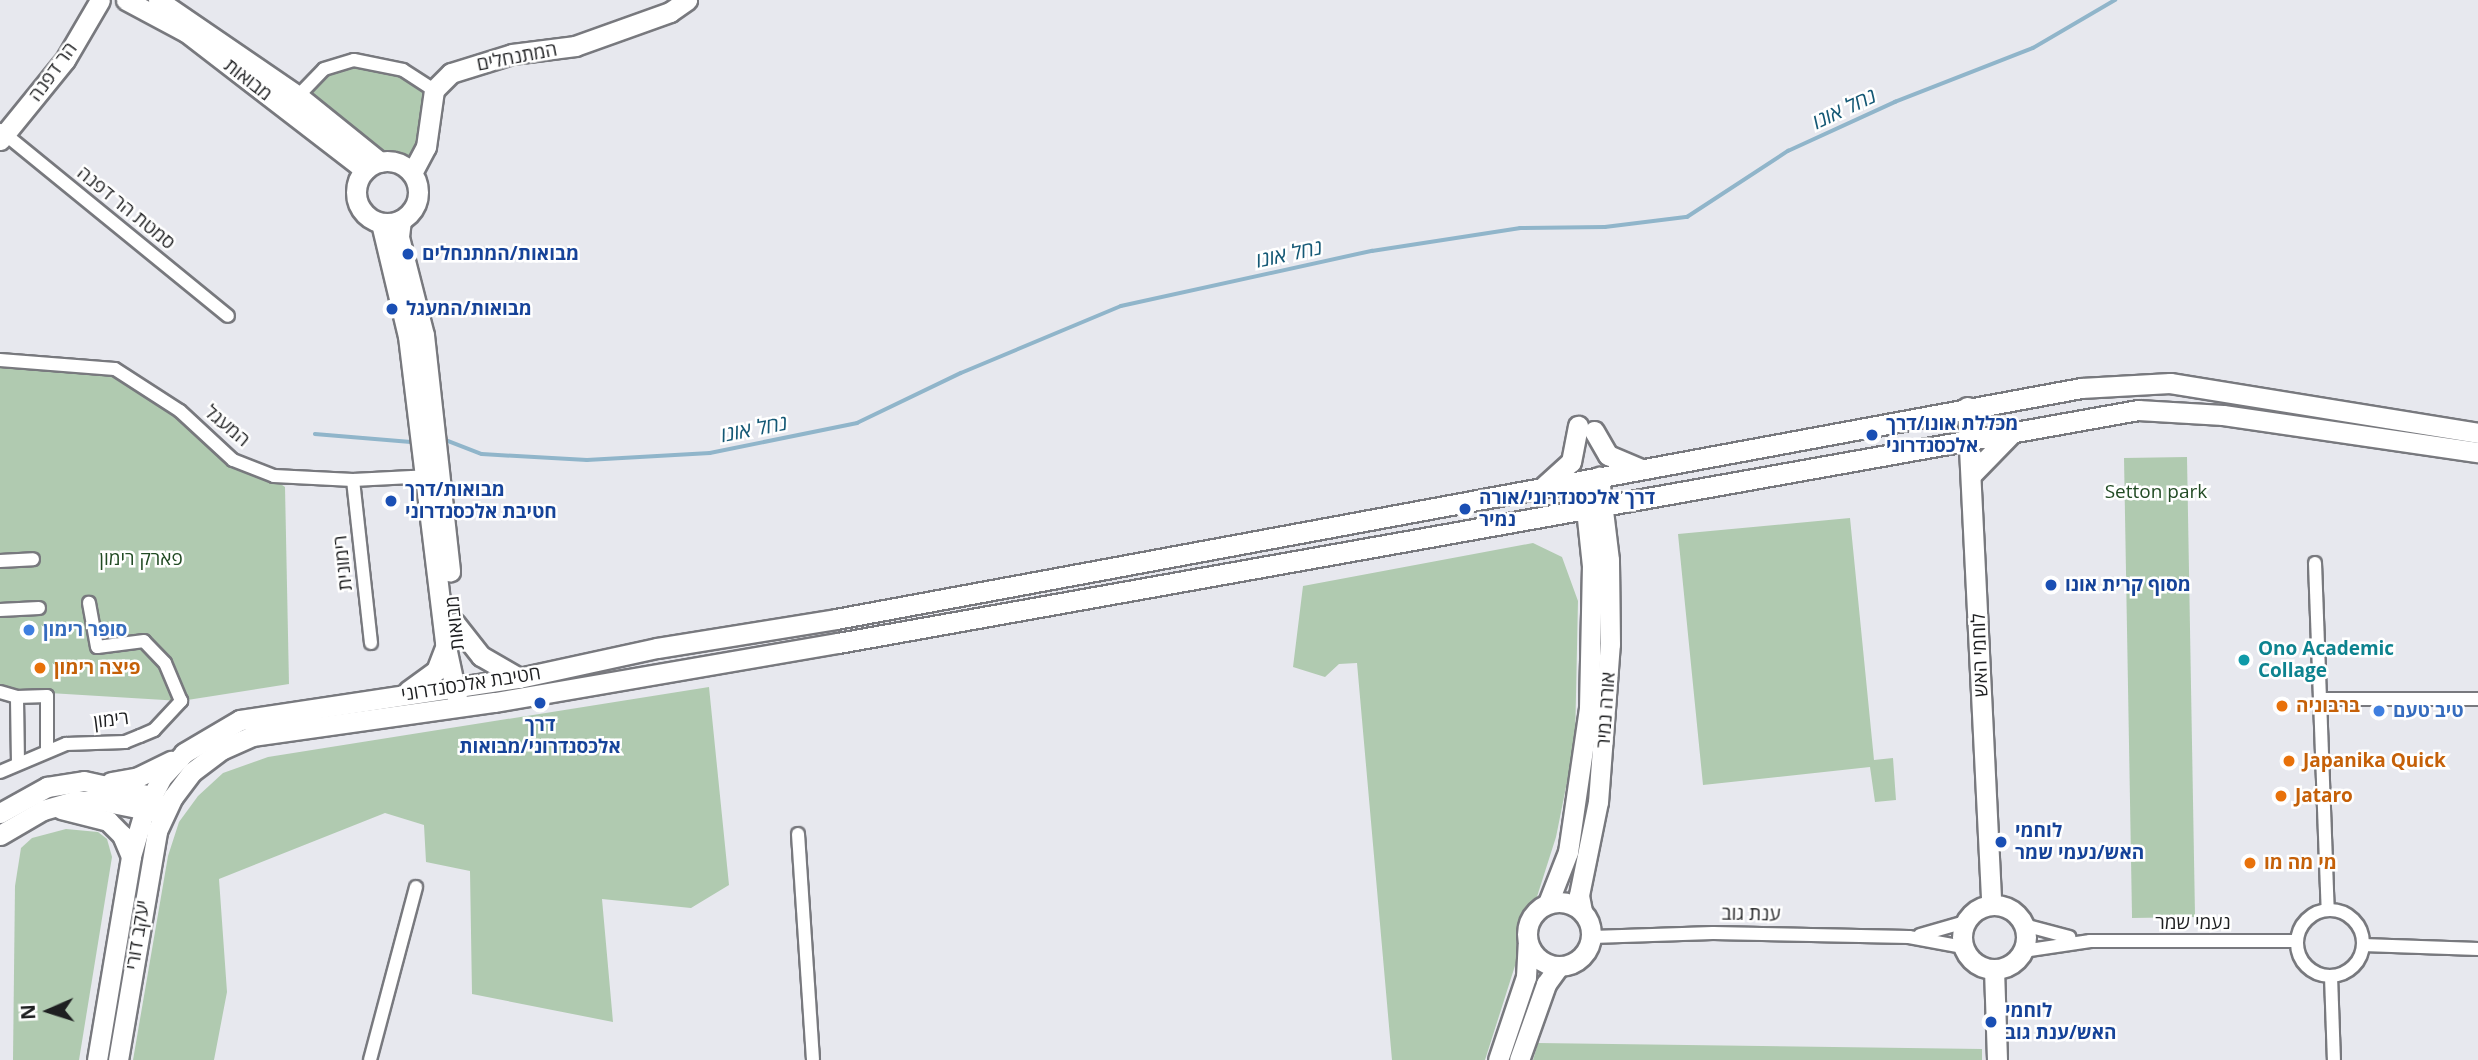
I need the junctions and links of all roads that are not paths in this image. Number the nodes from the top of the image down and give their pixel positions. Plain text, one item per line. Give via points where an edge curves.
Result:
1 (100, 0) edge
2 (126, 0) edge
3 (159, 0) edge
4 (687, 0) edge
5 (434, 90) junction
6 (298, 96) junction
7 (2, 135) edge
8 (372, 166) junction
9 (412, 173) junction
10 (401, 220) junction
11 (381, 223) junction
12 (228, 316) dead end
13 (0, 360) edge
14 (1967, 407) junction
15 (2478, 433) edge
16 (2012, 434) junction
17 (1969, 440) junction
18 (1937, 447) junction
19 (2478, 452) edge
20 (1642, 469) junction
21 (1972, 474) junction
22 (434, 476) junction
23 (1591, 479) junction
24 (353, 480) junction
25 (1540, 488) junction
26 (1645, 500) junction
27 (1595, 509) junction
28 (1546, 520) junction
29 (33, 559) dead end
30 (0, 561) edge
31 (1601, 563) junction
32 (2315, 563) dead end
33 (89, 603) dead end
34 (39, 608) dead end
35 (0, 610) edge
36 (455, 623) junction
37 (446, 642) junction
38 (371, 643) dead end
39 (519, 678) junction
40 (457, 687) junction
41 (0, 692) edge
42 (403, 694) junction
43 (17, 697) junction
44 (2320, 699) junction
45 (2478, 699) edge
46 (461, 707) junction
47 (47, 749) junction
48 (184, 753) junction
49 (18, 763) junction
50 (0, 772) edge
51 (103, 783) junction
52 (148, 804) junction
53 (49, 807) junction
54 (165, 812) junction
55 (0, 813) edge
56 (798, 834) dead end
57 (0, 835) edge
58 (131, 856) junction
59 (416, 887) dead end
60 (1548, 903) junction
61 (1991, 904) junction
62 (2328, 910) junction
63 (1582, 911) junction
64 (1965, 922) junction
65 (2024, 925) junction
66 (1592, 937) junction
67 (1909, 937) junction
68 (2090, 940) junction
69 (2297, 941) junction
70 (1528, 944) junction
71 (2363, 945) junction
72 (1963, 947) junction
73 (2478, 949) edge
74 (2023, 950) junction
75 (1559, 966) junction
76 (1994, 969) junction
77 (2331, 976) junction
78 (97, 1060) edge
79 (118, 1060) edge
80 (370, 1060) edge
81 (813, 1060) edge
82 (1498, 1060) edge
83 (1519, 1060) edge
84 (1997, 1060) edge
85 (2334, 1060) edge

1 - 7 main road, הר דפנה via 65,60
2 - 8 main road, מבואות via 186,32
3 - 6 main road, מבואות
4 - 5 main road, המתנחלים via 670,12 575,46 512,54 465,67 450,73
5 - 6 street via 403,70 354,60 324,69
5 - 9 main road via 426,148
6 - 8 main road, מבואות
7 - 12 street, סמטת הר דפנה
8 - 9 main road via 400,164
8 - 11 main road via 356,187 359,206
9 - 10 main road via 417,199
10 - 11 main road
10 - 22 main road, מבואות via 399,237 424,335
11 - 22 main road, מבואות
13 - 24 street, המעגל via 115,369 180,411 233,460 274,476
14 - 15 main road, חטיבת אלכסנדרוני via 2081,388 2170,383
14 - 17 main road, לוחמי האש
14 - 20 main road, חטיבת אלכסנדרוני
16 - 17 main road, חטיבת אלכסנדרוני
16 - 19 main road, חטיבת אלכסנדרוני via 2167,408
16 - 21 main road
17 - 18 main road, חטיבת אלכסנדרוני
17 - 21 main road, לוחמי האש
18 - 21 main road via 1960,458
18 - 26 main road, חטיבת אלכסנדרוני
20 - 23 main road, חטיבת אלכסנדרוני
20 - 25 main road via 1608,455 1586,429 1571,462
21 - 61 main road, לוחמי האש
22 - 24 street, המעגל
22 - 36 main road, מבואות
22 - 37 main road, מבואות
23 - 25 main road, חטיבת אלכסנדרוני
23 - 27 main road, אורה נמיר
24 - 38 street, רימונית
25 - 39 main road, חטיבת אלכסנדרוני via 657,648
26 - 27 main road, חטיבת אלכסנדרוני
26 - 31 main road via 1624,516
27 - 28 main road, חטיבת אלכסנדרוני
27 - 31 main road, אורה נמיר
28 - 31 main road via 1576,528
28 - 46 main road, חטיבת אלכסנדרוני
29 - 30 street
31 - 60 main road, אורה נמיר via 1580,793 1568,852
31 - 63 main road, אורה נמיר via 1608,712 1598,802 1579,895
32 - 44 street
33 - 47 street, רימון via 97,647 144,640 165,663 181,701 154,730 140,736
34 - 35 street
36 - 39 main road via 481,656
36 - 40 main road, מבואות
37 - 40 main road, מבואות
37 - 42 main road via 436,671
39 - 40 main road, חטיבת אלכסנדרוני
40 - 42 main road, חטיבת אלכסנדרוני
40 - 46 main road, מבואות
41 - 43 street
42 - 48 main road, חטיבת אלכסנדרוני via 240,720
43 - 47 street via 47,695
43 - 49 street
44 - 45 street
44 - 62 street
46 - 54 main road, חטיבת אלכסנדרוני via 252,736 223,749 192,772
47 - 49 street, רימון
48 - 51 main road via 151,772
48 - 52 main road, חטיבת אלכסנדרוני
49 - 50 street, רימון
51 - 52 main road
51 - 55 main road via 60,783
52 - 53 main road via 89,800
52 - 54 main road
52 - 58 main road, יעקב דורי
53 - 57 main road
53 - 58 main road via 108,821 122,835
54 - 79 main road, יעקב דורי via 152,850
56 - 81 street
58 - 78 main road, יעקב דורי
59 - 80 street
60 - 63 main road via 1566,902
60 - 70 main road via 1530,920
61 - 64 main road via 1975,910
61 - 65 main road via 2009,908
62 - 69 street via 2310,916
62 - 71 street via 2353,920
63 - 66 main road
64 - 67 street, ענת גוב
64 - 72 main road
65 - 68 street, נעמי שמר
65 - 74 main road
66 - 67 street, ענת גוב via 1713,933
66 - 75 main road via 1581,958
67 - 72 street, ענת גוב
68 - 69 street, נעמי שמר
68 - 74 street, נעמי שמר
69 - 77 street via 2306,966
70 - 75 main road via 1537,958
70 - 82 main road via 1526,977
71 - 73 street
71 - 77 street via 2356,963
72 - 76 main road via 1972,960
74 - 76 main road via 2010,965
75 - 83 main road via 1546,985
76 - 84 main road
77 - 85 street

